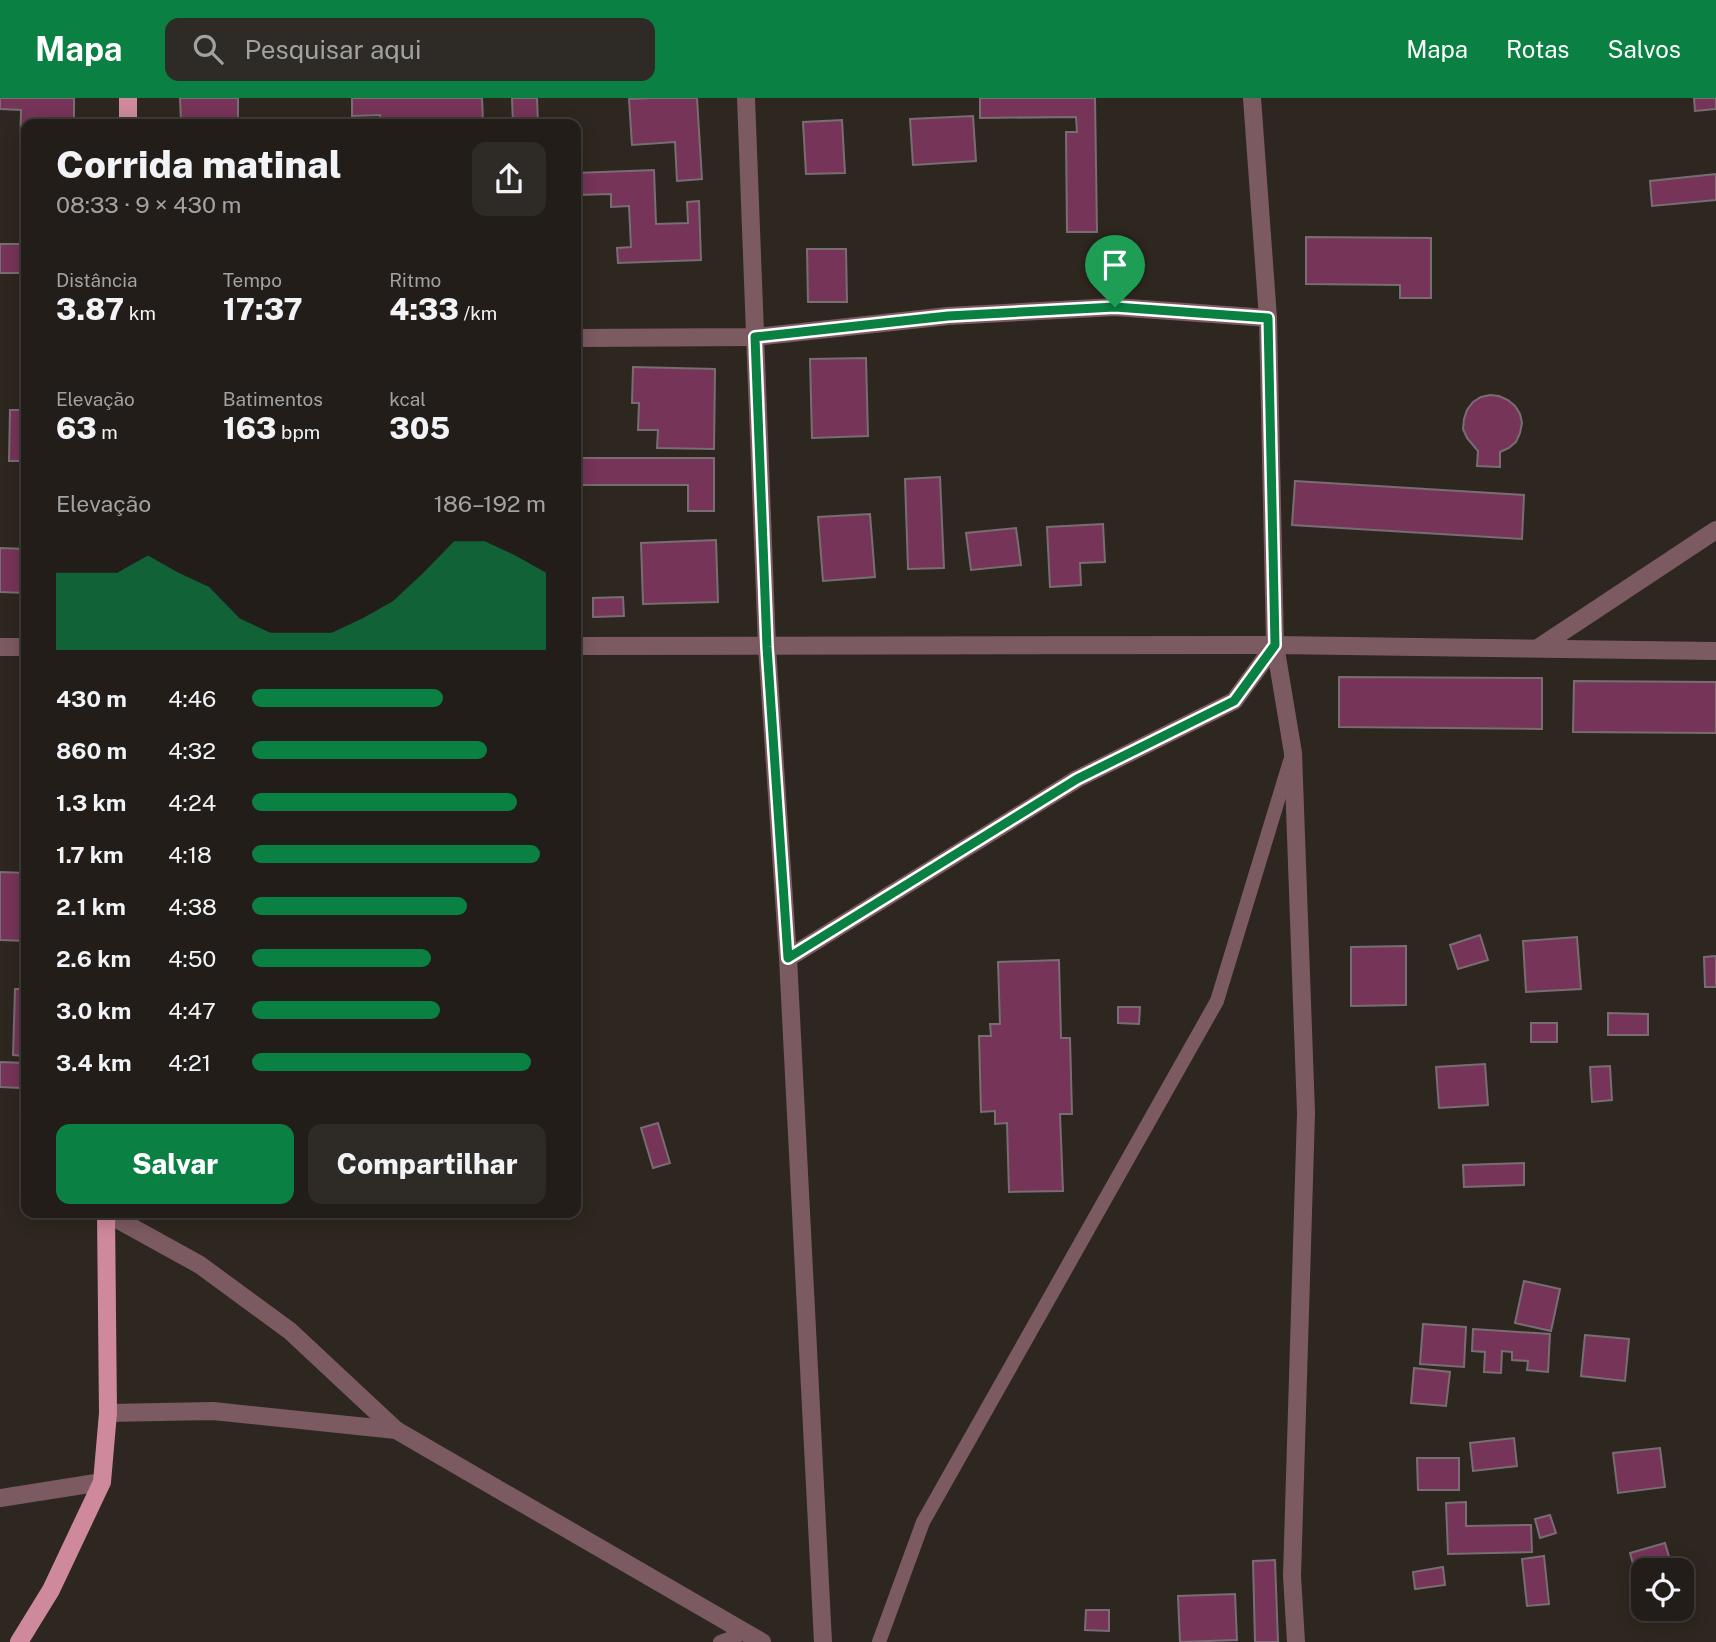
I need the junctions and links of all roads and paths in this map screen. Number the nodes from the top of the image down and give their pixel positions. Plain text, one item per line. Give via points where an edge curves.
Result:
1 (128, 98) edge
2 (746, 98) edge
3 (1252, 98) edge
4 (128, 119) edge
5 (1268, 318) junction
6 (755, 337) junction
7 (581, 338) edge
8 (1716, 530) edge
9 (1275, 645) junction
10 (581, 646) edge
11 (0, 647) edge
12 (21, 647) edge
13 (767, 647) junction
14 (1538, 648) junction
15 (1716, 651) edge
16 (1293, 753) junction
17 (788, 958) junction
18 (106, 1218) edge
19 (115, 1218) edge
20 (108, 1413) junction
21 (396, 1430) junction
22 (102, 1482) junction
23 (0, 1498) edge
24 (745, 1633) junction
25 (19, 1642) edge
26 (720, 1642) edge
27 (762, 1642) edge
28 (823, 1642) edge
29 (880, 1642) edge
30 (1296, 1642) edge

1 - 4 main road
2 - 6 street
3 - 5 street
5 - 6 street via 1115,307 948,316
5 - 9 street
6 - 7 street
6 - 13 street
8 - 14 street
9 - 13 street
9 - 14 street
9 - 16 street
9 - 17 street via 1234,701 1077,779
10 - 13 street
11 - 12 street
13 - 17 street
14 - 15 street
16 - 29 lane via 1217,1001 923,1522
16 - 30 street via 1306,1113 1292,1576
17 - 28 street
18 - 20 main road
19 - 21 street via 200,1265 278,1323
20 - 21 street via 213,1411
20 - 22 main road
21 - 24 street
22 - 23 street
22 - 25 main road via 51,1590
24 - 26 lane
24 - 27 street

